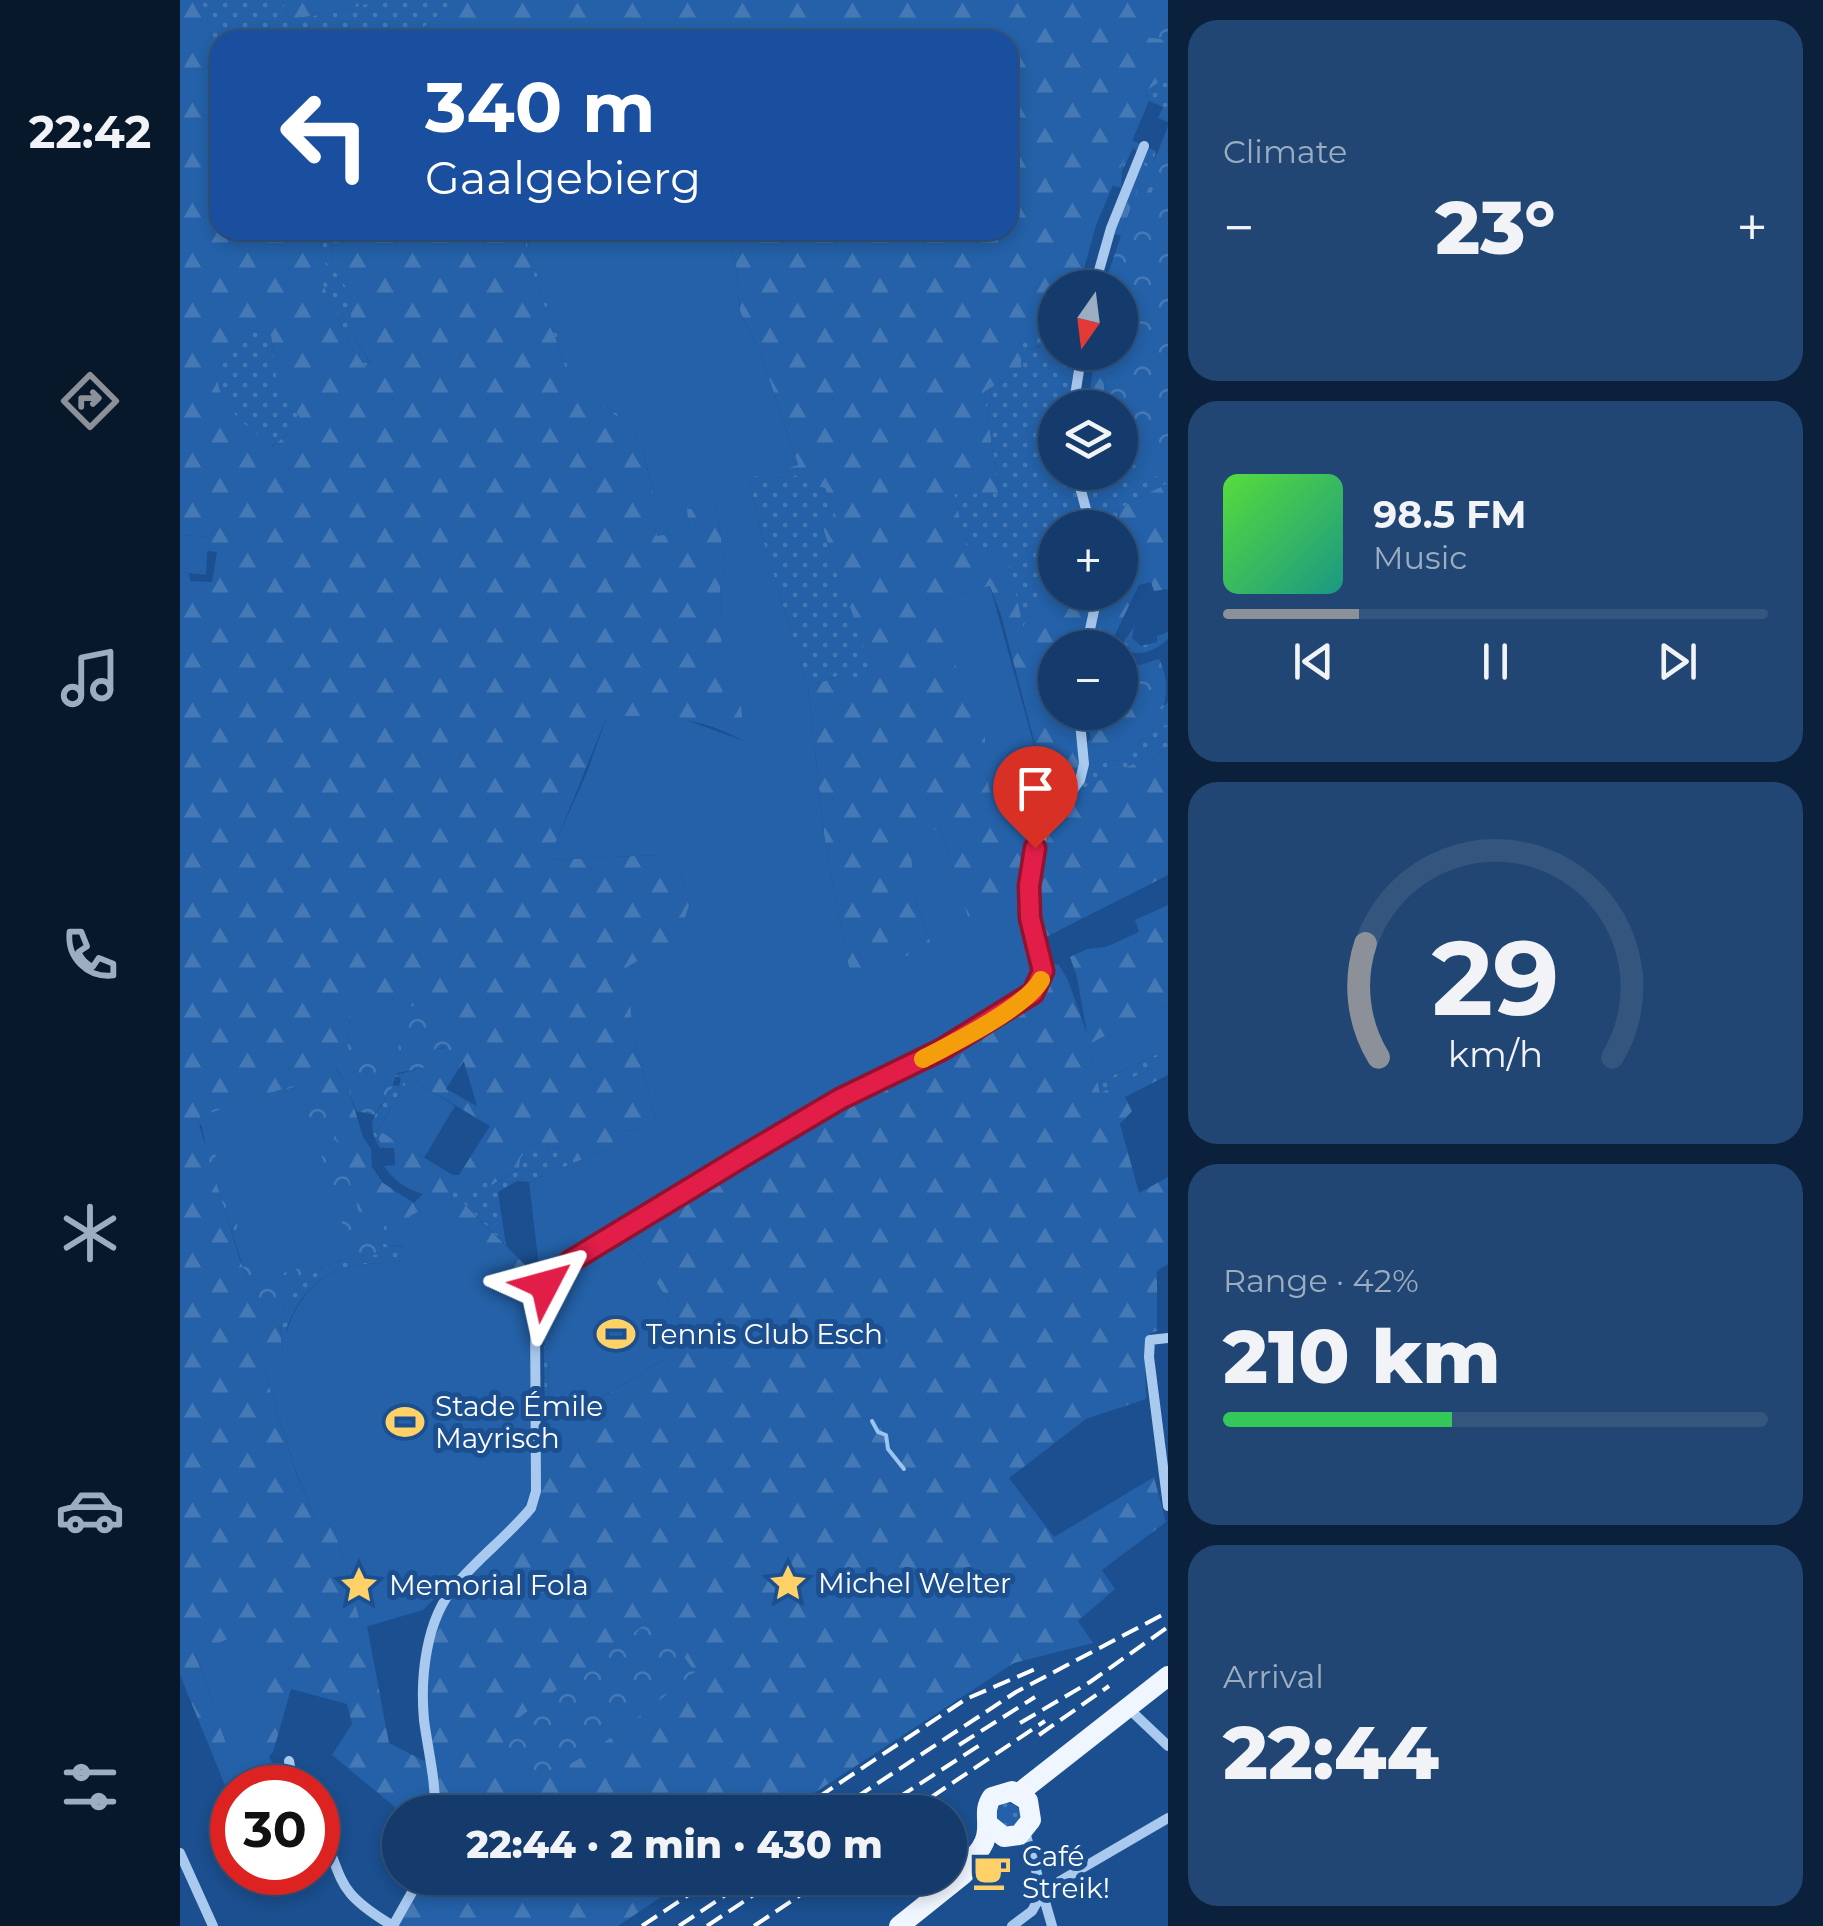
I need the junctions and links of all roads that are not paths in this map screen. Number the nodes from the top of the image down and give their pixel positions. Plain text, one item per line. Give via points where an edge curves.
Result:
1 (1144, 146) dead end
2 (1099, 270) edge
3 (1081, 730) edge
4 (1168, 1338) edge
5 (1168, 1506) edge
6 (1168, 1676) edge
7 (1128, 1707) junction
8 (1168, 1746) edge
9 (288, 1761) dead end
10 (289, 1765) edge
11 (436, 1795) edge
12 (1025, 1800) junction
13 (1168, 1818) edge
14 (1006, 1830) junction
15 (180, 1853) edge
16 (967, 1861) edge
17 (340, 1876) edge
18 (1043, 1891) junction
19 (410, 1895) edge
20 (925, 1895) edge
21 (214, 1926) edge
22 (393, 1926) edge
23 (885, 1926) edge
24 (899, 1926) edge
25 (1012, 1926) edge
26 (1052, 1926) edge

1 - 2 street
3 - 11 street via 1080,780 1043,833 1031,865 1030,918 1043,971 1033,993 747,1154 571,1261 545,1285 535,1317 531,1508 454,1586 432,1631 424,1716
4 - 5 street via 1150,1340 1149,1357
6 - 7 main road
7 - 8 street
7 - 12 main road
9 - 10 street
12 - 14 main road via 1031,1820
12 - 14 main road via 1004,1791 992,1797 986,1810
13 - 18 street
14 - 16 main road
14 - 18 street
14 - 24 main road via 989,1855
15 - 21 street
17 - 22 street via 369,1912
18 - 25 street
18 - 26 street
19 - 22 street
20 - 23 main road

